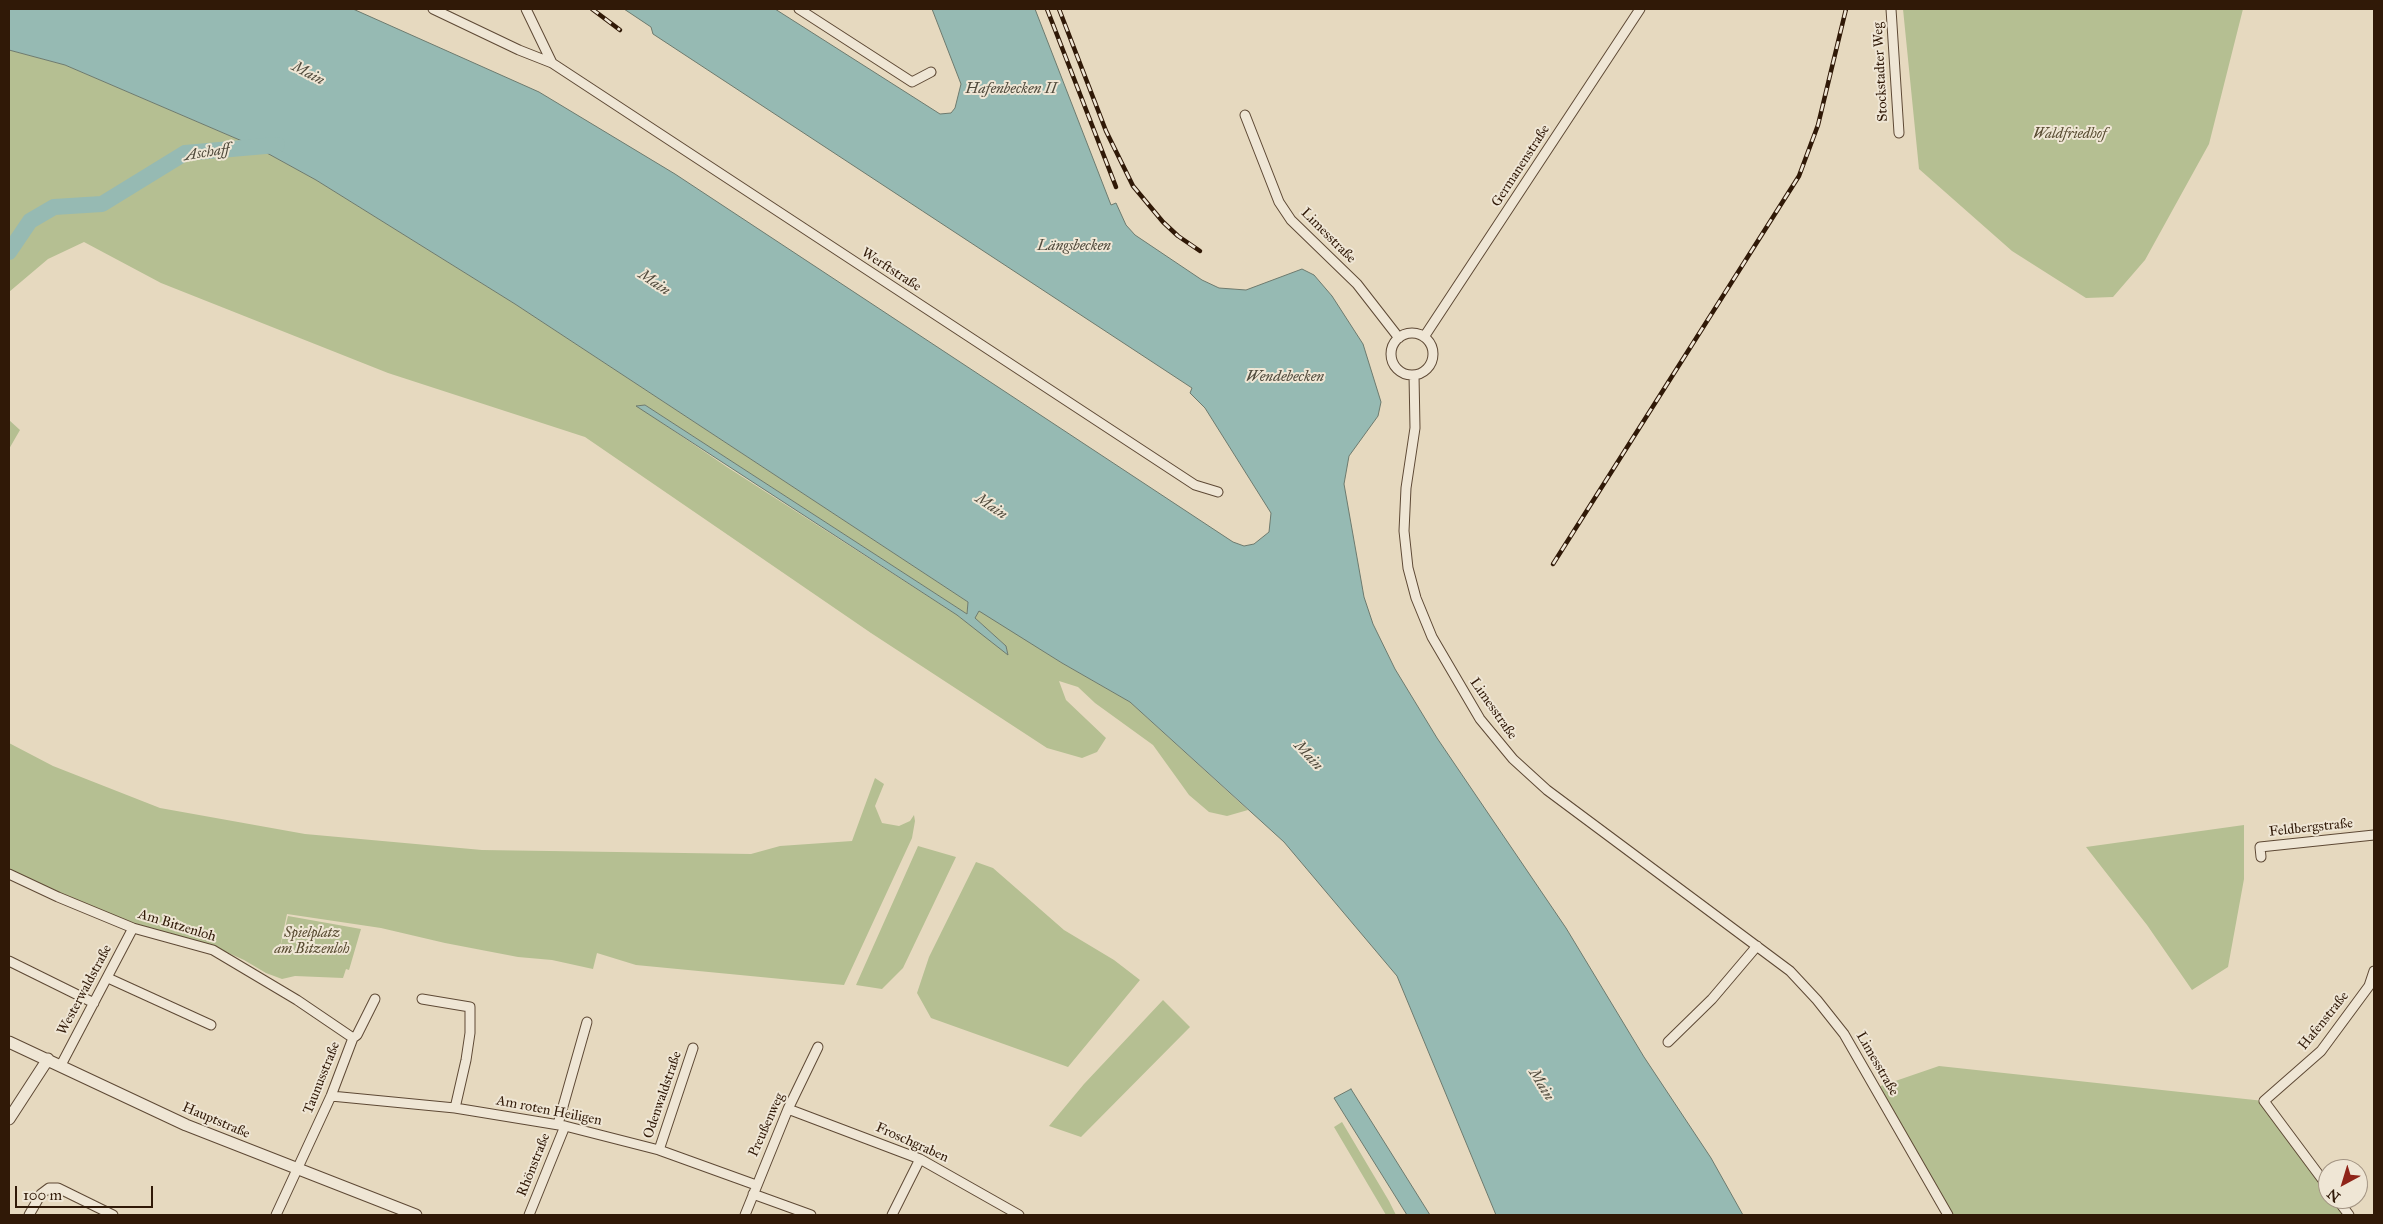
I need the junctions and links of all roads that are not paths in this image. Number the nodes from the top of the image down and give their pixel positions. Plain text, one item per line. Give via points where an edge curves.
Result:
1 (433, 9) edge
2 (526, 9) edge
3 (799, 9) edge
4 (1640, 9) edge
5 (1892, 9) edge
6 (552, 63) junction
7 (931, 72) dead end
8 (1245, 115) dead end
9 (1899, 133) dead end
10 (1424, 337) junction
11 (1399, 338) junction
12 (1414, 375) junction
13 (1218, 492) dead end
14 (2374, 835) edge
15 (2261, 857) dead end
16 (9, 874) edge
17 (133, 928) junction
18 (1757, 946) junction
19 (9, 962) edge
20 (2374, 971) edge
21 (108, 978) junction
22 (2372, 986) edge
23 (375, 999) dead end
24 (422, 999) dead end
25 (94, 1003) junction
26 (587, 1022) dead end
27 (212, 1025) dead end
28 (352, 1038) junction
29 (9, 1042) edge
30 (1668, 1042) dead end
31 (818, 1047) dead end
32 (694, 1048) dead end
33 (48, 1059) junction
34 (60, 1066) junction
35 (331, 1096) junction
36 (455, 1108) junction
37 (788, 1110) junction
38 (9, 1119) edge
39 (562, 1125) junction
40 (659, 1150) junction
41 (920, 1159) junction
42 (298, 1170) junction
43 (2318, 1174) edge
44 (756, 1185) junction
45 (753, 1194) junction
46 (29, 1215) edge
47 (112, 1215) edge
48 (276, 1215) edge
49 (416, 1215) edge
50 (529, 1215) edge
51 (745, 1215) edge
52 (811, 1215) edge
53 (892, 1215) edge
54 (1019, 1215) edge
55 (1948, 1215) edge

1 - 6 street, Werftstraße
2 - 6 street
3 - 7 street via 912,82
4 - 10 street, Germanenstraße
5 - 9 street, Stockstadter Weg
6 - 13 street, Werftstraße via 1195,485
8 - 11 street, Limesstraße via 1279,202 1291,220 1357,284
10 - 11 street via 1410,334
10 - 12 street via 1432,347 1433,360 1426,370
11 - 12 street via 1392,349 1393,362 1402,372
12 - 18 street, Limesstraße via 1414,428 1404,531 1408,568 1424,620 1459,684 1496,740 1547,790
14 - 15 street, Feldbergstraße via 2260,847
16 - 17 street, Am Bitzenloh
17 - 21 street, Westerwaldstraße
17 - 28 street, Am Bitzenloh via 213,950 282,990
18 - 30 street via 1712,999
18 - 55 street, Limesstraße via 1790,971 1844,1034
19 - 25 street
20 - 22 street, Hafenstraße
21 - 25 street, Westerwaldstraße
21 - 27 street
22 - 43 street, Hafenstraße via 2321,1052 2264,1102
23 - 28 street, Taunusstraße via 357,1035
24 - 36 street via 470,1007 466,1060
25 - 34 street, Westerwaldstraße
26 - 39 street, Rhönstraße
28 - 35 street, Taunusstraße
29 - 33 street, Hauptstraße
31 - 37 street, Preußenweg
32 - 40 street, Odenwaldstraße
33 - 34 street, Hauptstraße
33 - 38 street
34 - 42 street, Hauptstraße via 186,1125
35 - 36 street, Am roten Heiligen
35 - 42 street, Taunusstraße
36 - 39 street, Am roten Heiligen
37 - 41 street, Froschgraben
37 - 44 street, Preußenweg
39 - 40 street, Am roten Heiligen
39 - 50 street, Rhönstraße
40 - 44 street, Am roten Heiligen
41 - 53 street
41 - 54 street, Froschgraben
42 - 48 street, Taunusstraße
42 - 49 street, Hauptstraße
44 - 45 street, Preußenweg
45 - 51 street, Preußenweg
45 - 52 street
46 - 47 street via 41,1194 49,1188 58,1188

